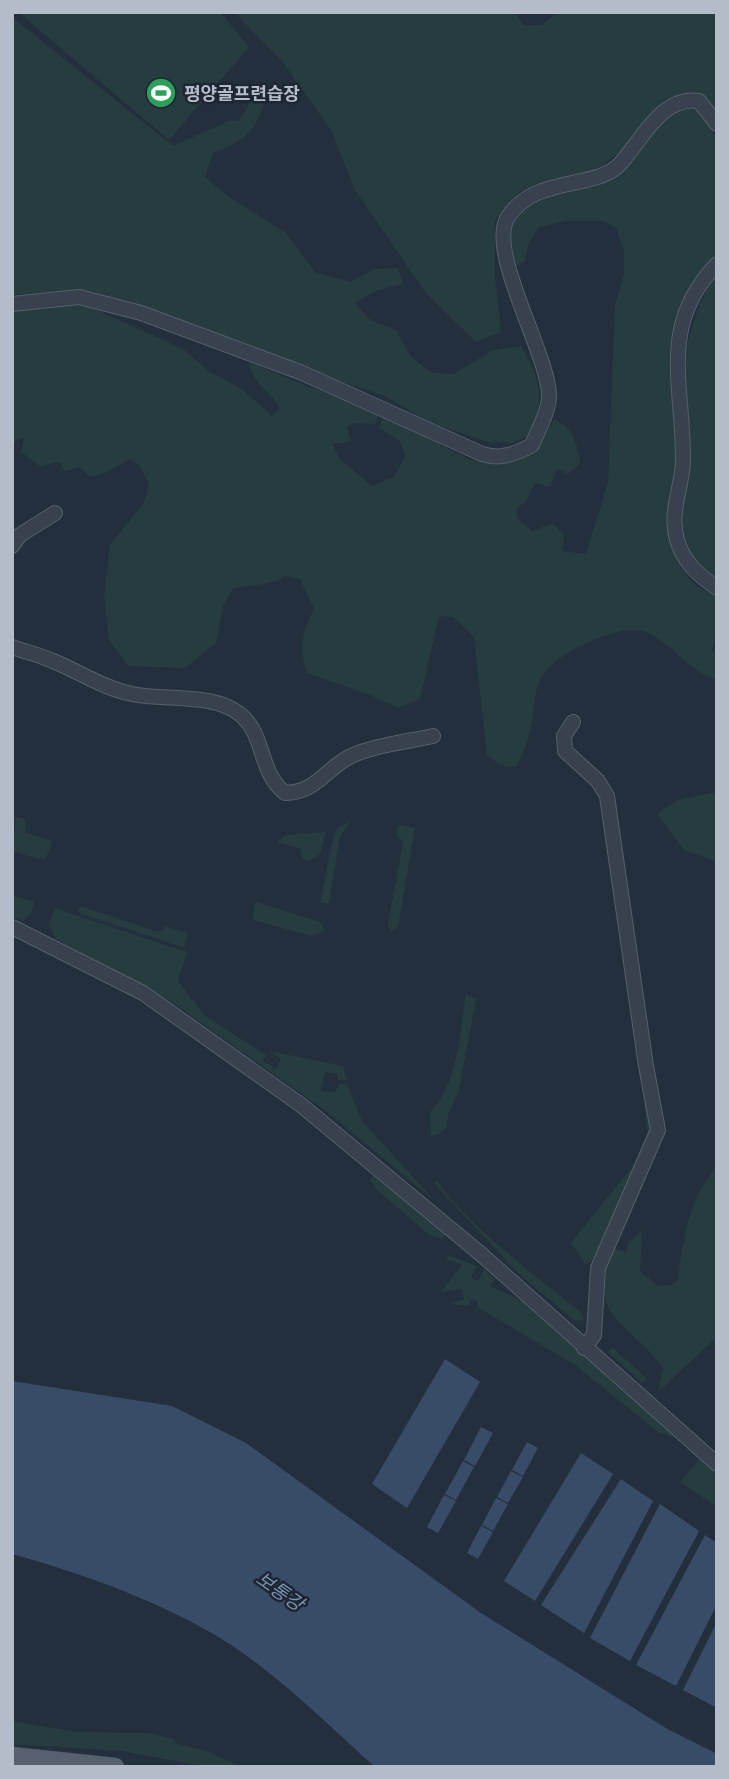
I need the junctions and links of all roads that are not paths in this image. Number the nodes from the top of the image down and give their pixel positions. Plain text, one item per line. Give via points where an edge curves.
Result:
1 (717, 124) edge
2 (717, 264) edge
3 (12, 304) edge
4 (55, 513) dead end
5 (12, 546) edge
6 (717, 588) edge
7 (12, 647) edge
8 (573, 722) dead end
9 (433, 736) dead end
10 (12, 927) edge
11 (584, 1348) junction
12 (717, 1464) edge
13 (12, 1756) edge
14 (115, 1767) edge

1 - 3 street via 699,101 688,99 669,106 610,173 537,192 508,216 502,228 507,261 549,396 532,445 513,455 494,458 482,454 300,372 141,313 79,297
2 - 6 street via 687,311 678,340 683,461 674,517 683,555 693,571
4 - 5 street via 20,535
7 - 9 street via 113,690 231,708 243,716 256,737 267,771 285,793 304,791 365,750
8 - 11 street via 565,736 565,751 598,781 607,796 658,1130 598,1268 594,1335
10 - 11 street via 143,993 301,1105 482,1255
11 - 12 street
13 - 14 main road

